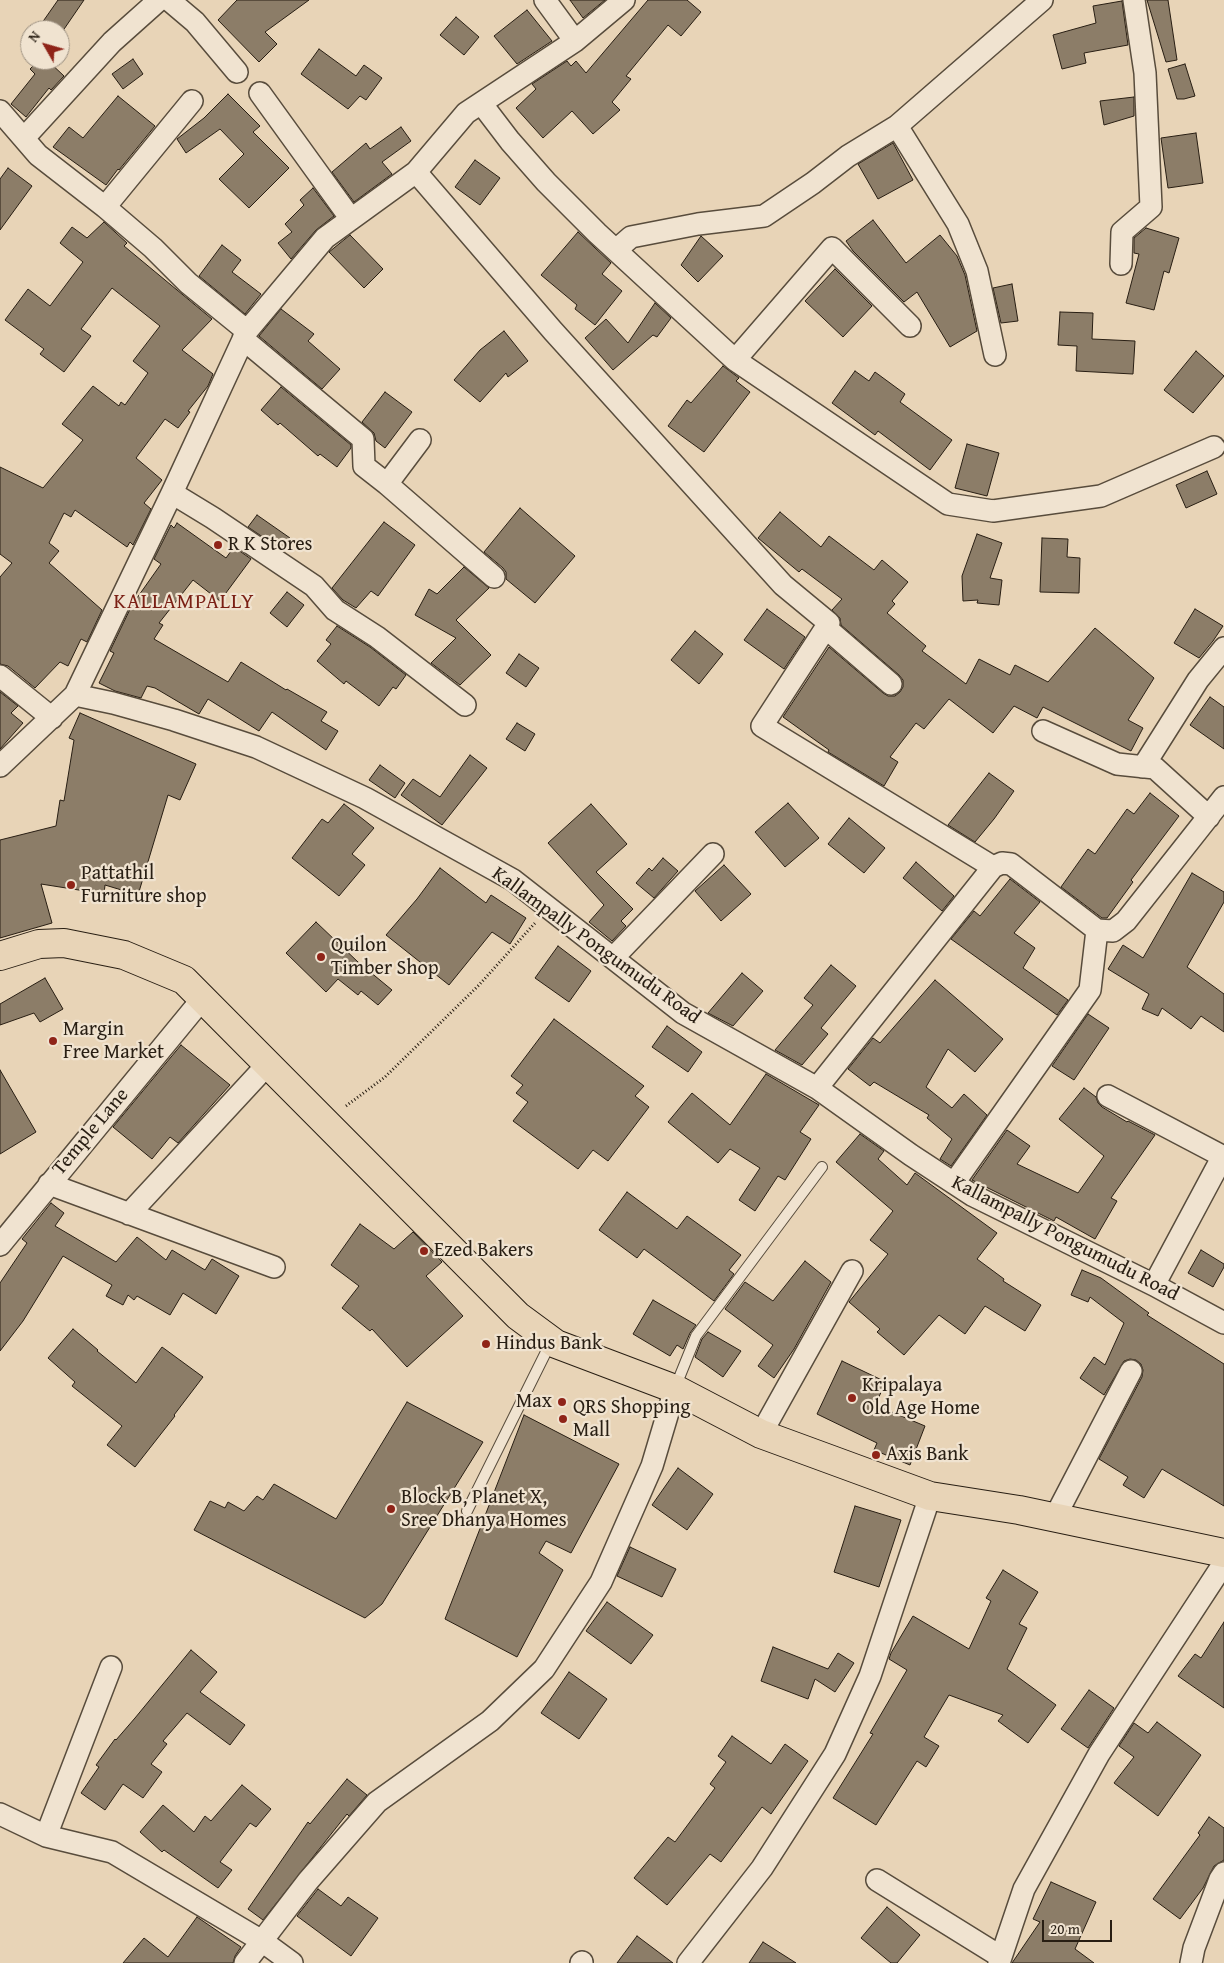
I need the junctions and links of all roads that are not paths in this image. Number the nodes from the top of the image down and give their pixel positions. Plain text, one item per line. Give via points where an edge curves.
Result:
1 (159, 0) edge
2 (169, 0) edge
3 (545, 0) edge
4 (624, 0) edge
5 (1042, 0) edge
6 (1134, 0) edge
7 (575, 41) junction
8 (237, 72) dead end
9 (260, 93) dead end
10 (192, 101) dead end
11 (481, 103) junction
12 (0, 111) edge
13 (897, 126) junction
14 (25, 138) junction
15 (416, 172) junction
16 (105, 207) junction
17 (351, 219) junction
18 (616, 250) junction
19 (1121, 264) dead end
20 (910, 326) dead end
21 (245, 335) junction
22 (995, 356) dead end
23 (735, 360) junction
24 (420, 440) dead end
25 (1214, 447) dead end
26 (387, 484) junction
27 (172, 494) junction
28 (494, 576) dead end
29 (826, 628) junction
30 (1224, 648) edge
31 (0, 676) edge
32 (891, 684) dead end
33 (74, 695) junction
34 (465, 704) dead end
35 (52, 718) junction
36 (1043, 731) dead end
37 (0, 766) edge
38 (1143, 767) junction
39 (1224, 797) edge
40 (1209, 817) junction
41 (713, 854) dead end
42 (993, 867) junction
43 (1097, 930) junction
44 (0, 956) edge
45 (613, 958) junction
46 (203, 998) junction
47 (268, 1064) junction
48 (818, 1088) junction
49 (1108, 1096) dead end
50 (1224, 1156) edge
51 (822, 1167) dead end
52 (954, 1183) junction
53 (48, 1184) junction
54 (129, 1214) junction
55 (0, 1245) edge
56 (274, 1267) dead end
57 (852, 1271) dead end
58 (1154, 1285) junction
59 (1224, 1323) edge
60 (552, 1341) junction
61 (1131, 1371) dead end
62 (674, 1389) junction
63 (761, 1434) junction
64 (930, 1496) junction
65 (467, 1511) dead end
66 (1055, 1517) junction
67 (1224, 1553) edge
68 (1224, 1563) edge
69 (111, 1667) dead end
70 (0, 1814) edge
71 (46, 1836) junction
72 (1224, 1873) edge
73 (877, 1880) dead end
74 (262, 1941) junction
75 (1000, 1960) edge
76 (245, 1963) edge
77 (292, 1963) edge
78 (688, 1963) edge
79 (1191, 1963) edge

1 - 14 street via 112,42
2 - 8 street via 195,22
3 - 7 street
4 - 7 street
5 - 13 street
6 - 19 street via 1146,73 1151,207 1122,232
7 - 11 street
9 - 17 street
10 - 16 street
11 - 15 street via 466,113
11 - 18 street via 546,182
12 - 14 street
13 - 18 street via 848,156 764,216 631,237
13 - 22 street via 958,224 977,271
14 - 16 street via 38,155
15 - 17 street
15 - 29 street via 553,331 783,585 829,623
16 - 21 street
17 - 21 street via 325,238
18 - 23 street
20 - 23 street via 832,248
21 - 26 street via 363,439 364,466
21 - 27 street
23 - 25 street via 948,504 993,511 1101,496
24 - 26 street
26 - 28 street
27 - 33 street
27 - 34 street via 314,586 335,610 378,637
29 - 32 street
29 - 42 street via 762,726
30 - 38 street via 1198,680
31 - 35 street
33 - 35 street
33 - 45 street, Kallampally Pongumudu Road via 157,716 256,747 365,798 514,880
35 - 37 street
36 - 38 street via 1117,764
38 - 40 street via 1155,768
39 - 40 street
40 - 43 street via 1126,922 1113,931
41 - 45 street
42 - 43 street via 1011,864
42 - 48 street
43 - 52 street via 1090,990
44 - 46 main road via 40,944 64,943 124,954 184,980
45 - 48 street, Kallampally Pongumudu Road via 683,1013
46 - 47 main road
46 - 53 street, Temple Lane
47 - 54 street
47 - 60 main road via 518,1316
48 - 52 street, Kallampally Pongumudu Road
49 - 50 street
50 - 58 street
51 - 62 lane via 696,1336
52 - 58 street, Kallampally Pongumudu Road via 972,1195
53 - 54 street
53 - 55 street, Temple Lane
54 - 56 street
57 - 63 street
58 - 59 street, Kallampally Pongumudu Road
60 - 62 main road
60 - 65 lane
61 - 66 street
62 - 63 main road
62 - 74 street via 652,1466 601,1582 544,1669 490,1721 377,1802
63 - 64 main road
64 - 66 main road
64 - 78 street via 870,1676 835,1754 762,1868
66 - 67 main road
68 - 75 street via 1099,1754 1024,1889
69 - 71 street
70 - 71 street
71 - 74 street via 112,1852
72 - 79 street via 1197,1939
73 - 75 street
74 - 76 street
74 - 77 street

